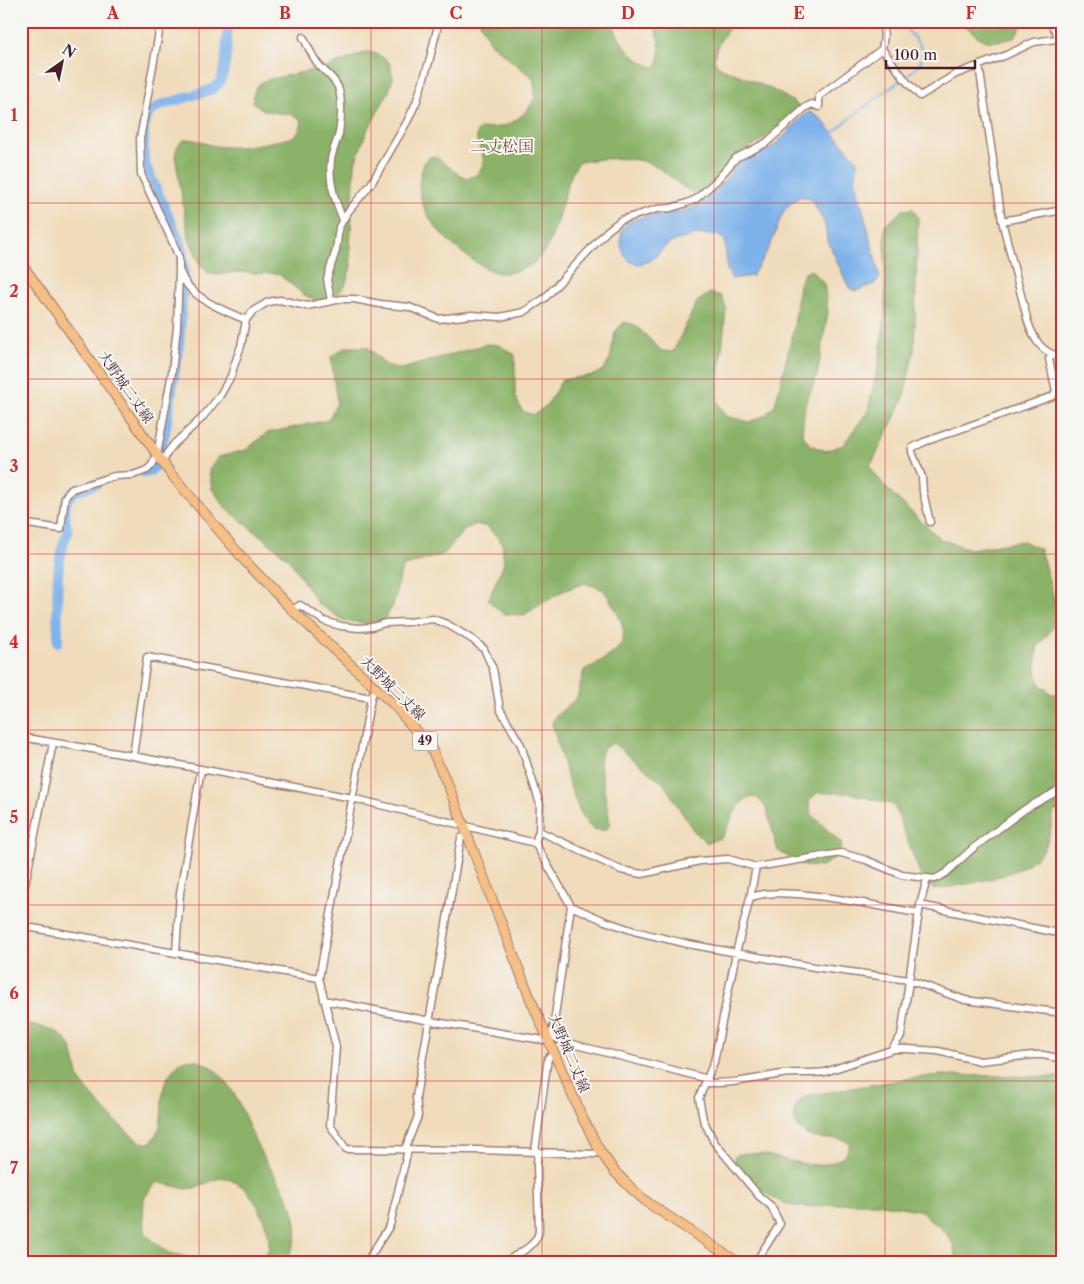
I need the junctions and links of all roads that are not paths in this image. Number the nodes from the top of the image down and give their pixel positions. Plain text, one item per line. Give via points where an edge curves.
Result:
1 (160, 21) edge
2 (438, 21) edge
3 (878, 21) edge
4 (1050, 21) edge
5 (303, 37) dead end
6 (1061, 38) edge
7 (882, 49) junction
8 (980, 65) junction
9 (1063, 210) edge
10 (343, 220) junction
11 (1002, 222) junction
12 (21, 263) edge
13 (179, 270) junction
14 (331, 301) junction
15 (246, 320) junction
16 (1052, 354) junction
17 (1063, 357) edge
18 (157, 455) junction
19 (163, 463) junction
20 (930, 522) dead end
21 (21, 523) edge
22 (292, 610) junction
23 (375, 687) junction
24 (371, 698) junction
25 (21, 737) edge
26 (53, 743) junction
27 (134, 756) junction
28 (201, 769) junction
29 (1063, 788) edge
30 (352, 798) junction
31 (464, 825) junction
32 (539, 831) junction
33 (468, 836) junction
34 (535, 843) junction
35 (756, 867) junction
36 (926, 879) junction
37 (750, 898) junction
38 (21, 905) edge
39 (920, 905) junction
40 (571, 906) junction
41 (919, 913) junction
42 (21, 926) edge
43 (1063, 934) edge
44 (176, 952) junction
45 (736, 953) junction
46 (319, 978) junction
47 (909, 980) junction
48 (324, 1000) junction
49 (1063, 1013) edge
50 (430, 1021) junction
51 (550, 1037) junction
52 (892, 1050) junction
53 (554, 1054) junction
54 (1063, 1059) edge
55 (708, 1079) junction
56 (407, 1150) junction
57 (600, 1150) junction
58 (536, 1151) junction
59 (366, 1263) edge
60 (505, 1263) edge
61 (739, 1263) edge
62 (754, 1263) edge

1 - 13 street via 140,139 141,174 174,243
2 - 10 street via 430,62 408,122 371,184
3 - 7 street via 884,30
4 - 6 street
5 - 10 street via 319,65 338,86 340,117 330,174 332,192
6 - 8 street via 1034,42
7 - 8 street via 920,96 956,74
7 - 14 street via 819,96 819,107 812,104 806,107 766,143 736,158 718,180 687,204 621,220 545,298 524,312 500,317 471,315 439,319 402,306 354,299
8 - 11 street
9 - 11 street
10 - 14 street via 327,279
11 - 16 street via 1032,335 1043,349
12 - 18 main road, 大野城二丈線 / 49
13 - 15 street via 185,284 197,294
13 - 18 street via 172,372
14 - 15 street via 307,306 272,300 253,311
15 - 19 street via 231,376 219,397 174,444
16 - 17 street
16 - 20 street via 1049,359 1056,391 1053,396 912,448 922,477
18 - 19 main road, 大野城二丈線 / 49
18 - 21 street via 147,470 104,478 72,489 65,497 61,530
19 - 22 main road, 大野城二丈線 / 49 via 246,562
22 - 23 main road, 大野城二丈線 / 49
22 - 32 street via 300,605 324,621 359,628 385,622 433,619 447,624 484,649 494,669 500,709 521,745 540,804
23 - 24 street
23 - 31 main road, 大野城二丈線 / 49 via 432,750
24 - 27 street via 148,657
24 - 30 street
25 - 26 street
26 - 27 street
26 - 38 street
27 - 28 street
28 - 30 street
28 - 44 street via 180,893
29 - 36 street via 1025,809 946,873 935,879
30 - 31 street
30 - 46 street
31 - 33 main road, 大野城二丈線 / 49
31 - 34 street
32 - 34 street
32 - 35 street via 613,866 642,874 700,861 728,859
33 - 50 street via 461,838
33 - 51 main road, 大野城二丈線 / 49 via 515,961
34 - 40 street
35 - 36 street via 841,853
35 - 37 street
36 - 39 street
37 - 41 street via 758,894 804,895
37 - 45 street
39 - 41 street
39 - 43 street
40 - 45 street via 634,931
40 - 51 street
41 - 47 street
42 - 44 street
44 - 46 street
45 - 47 street
45 - 55 street
46 - 48 street
47 - 49 street via 965,1000
47 - 52 street via 901,1036
48 - 50 street
48 - 56 street via 336,1047 330,1125 346,1149
50 - 51 street via 543,1040
50 - 56 street via 416,1097 418,1116
51 - 53 main road, 大野城二丈線 / 49
51 - 55 street
52 - 54 street via 938,1051 980,1061 1033,1055
52 - 55 street via 814,1074 782,1074 726,1083 708,1083
53 - 57 main road, 大野城二丈線 / 49
53 - 58 street via 548,1058
55 - 62 street via 699,1098 707,1132 724,1156 771,1206 780,1224
56 - 58 street
56 - 59 street via 390,1225
57 - 58 street via 594,1154
57 - 61 main road, 大野城二丈線 / 49 via 615,1172 648,1204
58 - 60 street via 538,1240

